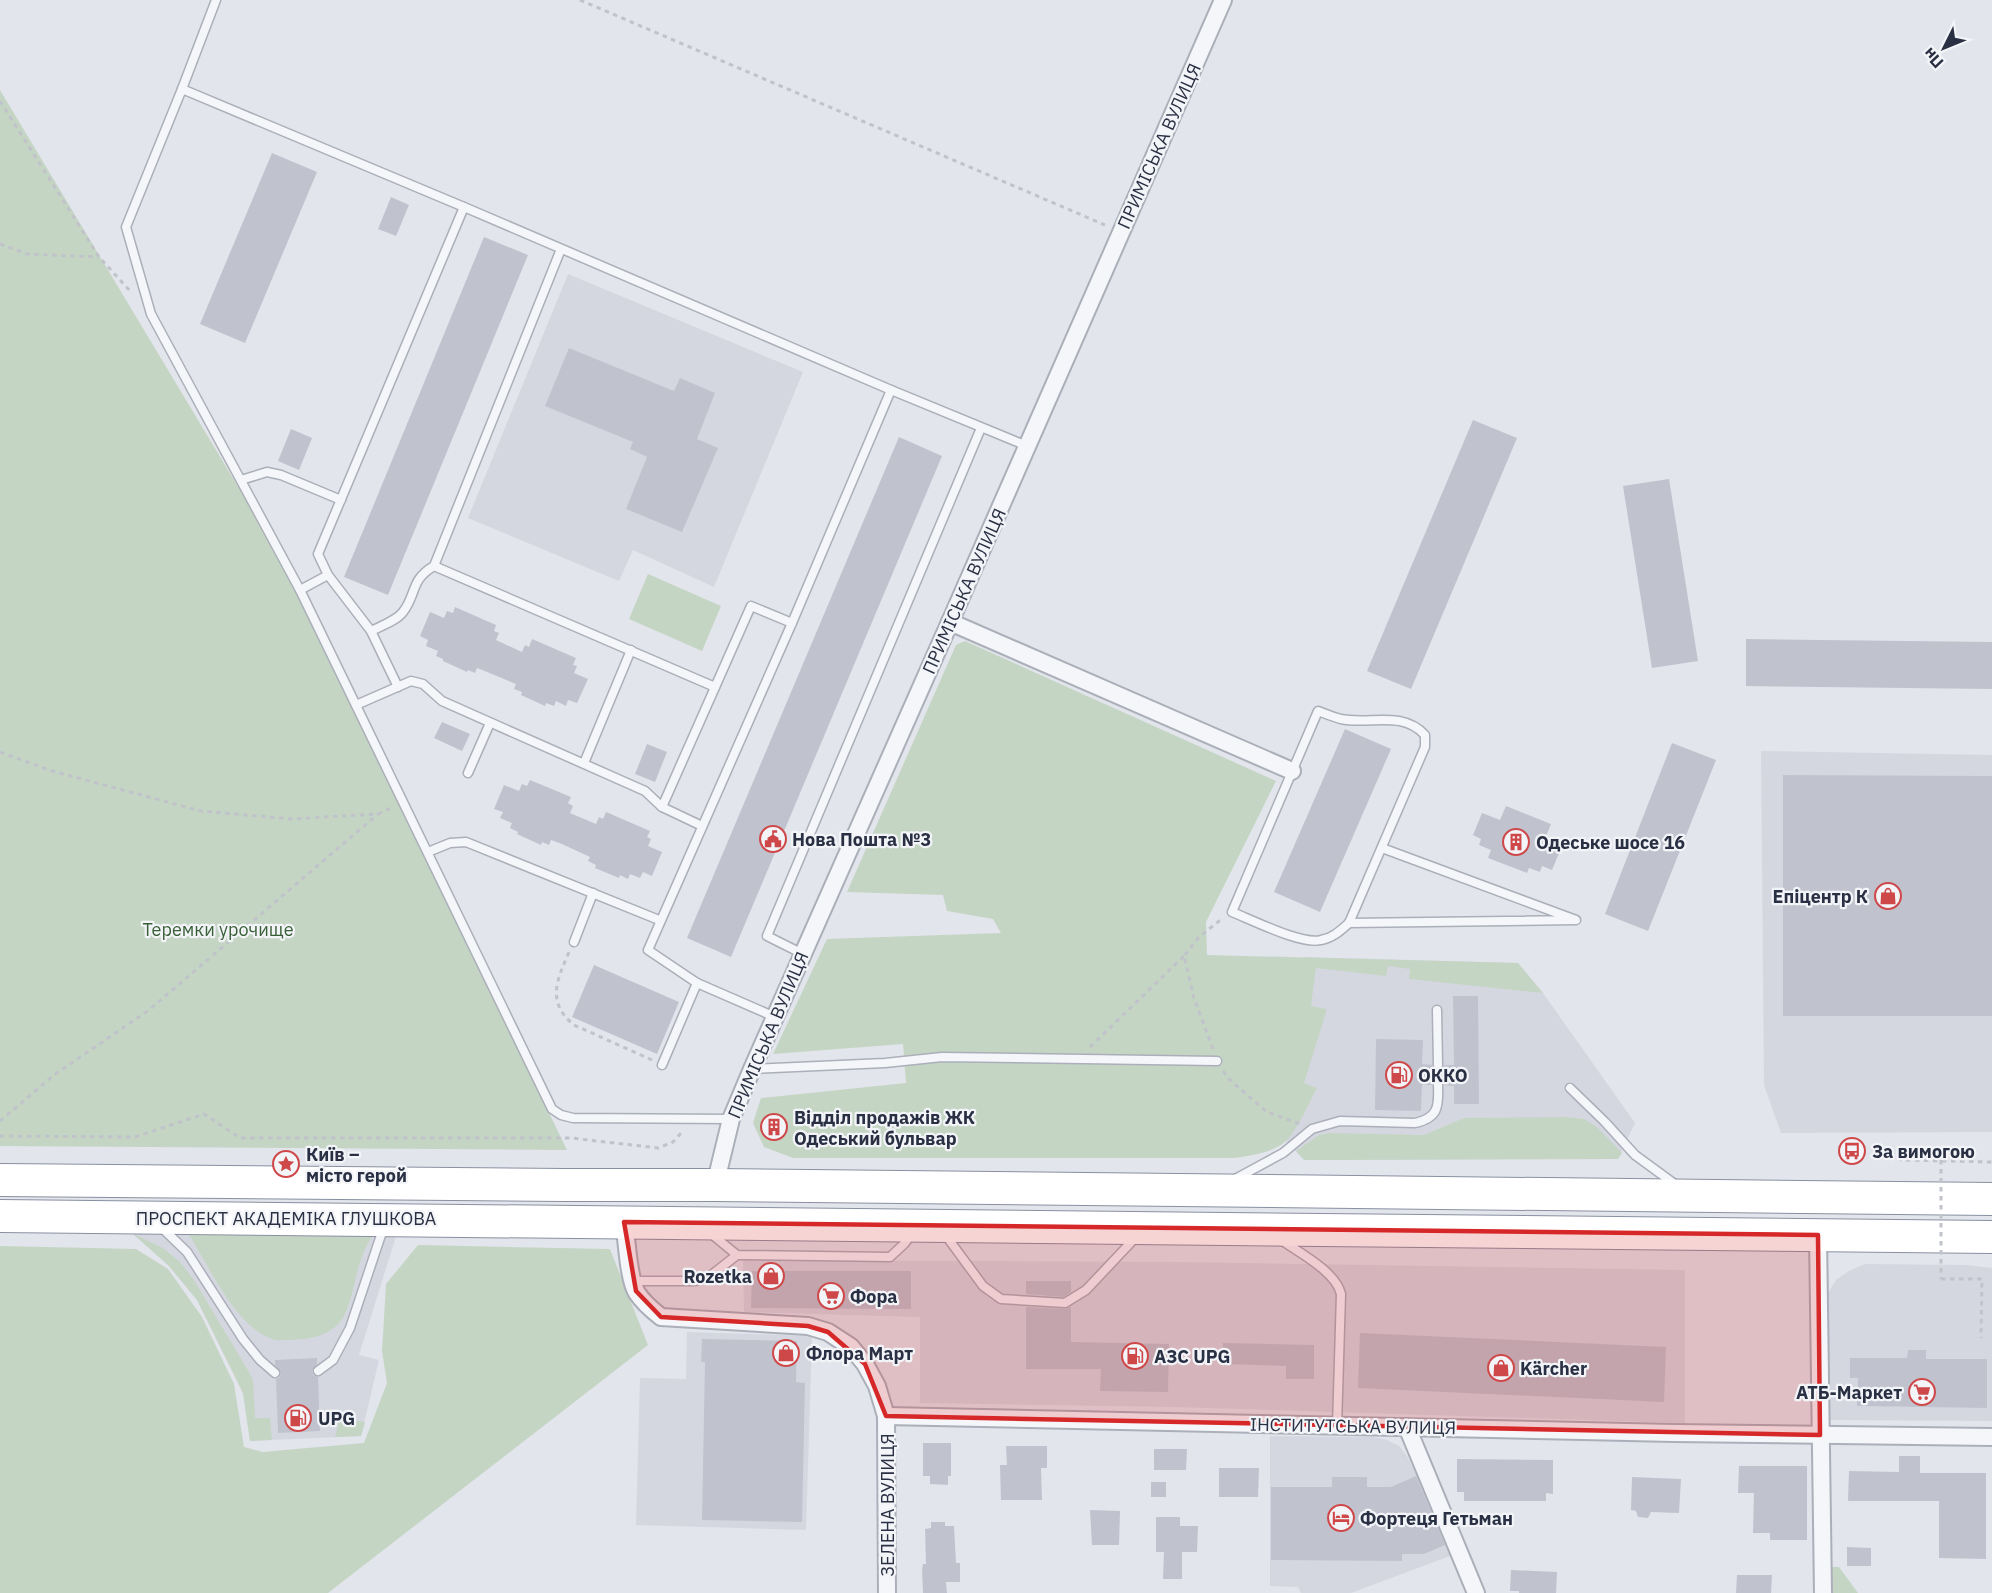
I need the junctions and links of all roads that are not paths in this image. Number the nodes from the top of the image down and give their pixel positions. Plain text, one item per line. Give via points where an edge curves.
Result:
1 (216, 0) edge
2 (1223, 0) edge
3 (182, 89) junction
4 (464, 207) junction
5 (561, 249) junction
6 (891, 390) junction
7 (981, 428) junction
8 (1026, 446) junction
9 (241, 480) junction
10 (341, 500) junction
11 (434, 566) junction
12 (328, 575) junction
13 (300, 590) junction
14 (950, 622) junction
15 (792, 623) junction
16 (371, 631) junction
17 (631, 650) junction
18 (398, 687) junction
19 (715, 687) junction
20 (356, 705) junction
21 (490, 723) junction
22 (584, 763) junction
23 (1292, 771) junction
24 (468, 773) dead end
25 (662, 807) junction
26 (702, 826) junction
27 (1382, 848) junction
28 (428, 852) junction
29 (593, 893) junction
30 (659, 920) junction
31 (1349, 923) junction
32 (573, 942) road end
33 (803, 954) junction
34 (697, 983) junction
35 (1437, 1010) dead end
36 (775, 1017) junction
37 (1217, 1061) road end
38 (662, 1065) road end
39 (1438, 1065) dead end
40 (752, 1069) junction
41 (1438, 1085) dead end
42 (1570, 1088) dead end
43 (731, 1119) junction
44 (0, 1180) edge
45 (715, 1185) junction
46 (1213, 1191) junction
47 (1691, 1196) junction
48 (1992, 1199) edge
49 (0, 1216) edge
50 (152, 1217) junction
51 (396, 1219) junction
52 (624, 1222) junction
53 (697, 1222) junction
54 (928, 1225) junction
55 (1144, 1228) junction
56 (1266, 1229) junction
57 (1818, 1235) junction
58 (1992, 1237) edge
59 (737, 1255) junction
60 (633, 1281) junction
61 (318, 1371) dead end
62 (275, 1373) dead end
63 (886, 1416) junction
64 (1337, 1426) junction
65 (1407, 1427) junction
66 (1820, 1435) junction
67 (1992, 1437) edge
68 (887, 1593) edge
69 (1476, 1593) edge
70 (1823, 1593) edge

1 - 3 lane
2 - 8 street, ПРИМІСЬКА ВУЛИЦЯ
3 - 4 lane
3 - 9 lane via 126,227 151,314
4 - 5 lane
4 - 10 lane
5 - 6 lane
5 - 11 lane
6 - 7 lane
6 - 15 lane
7 - 8 lane
7 - 33 lane via 767,936
8 - 14 street, ПРИМІСЬКА ВУЛИЦЯ
9 - 10 lane via 267,472
9 - 13 lane
10 - 12 lane via 318,554
11 - 16 lane via 416,582 405,610
11 - 17 lane
12 - 13 lane
12 - 16 lane
13 - 20 lane
14 - 23 street
14 - 33 street, ПРИМІСЬКА ВУЛИЦЯ
15 - 19 lane via 751,606
15 - 26 lane
16 - 18 lane
17 - 19 lane
17 - 22 lane
18 - 20 lane
18 - 21 lane via 411,681 423,684 442,701
19 - 25 lane
20 - 28 lane
21 - 22 lane
21 - 24 lane
22 - 25 lane via 645,791
23 - 27 lane via 1318,711 1342,719 1417,725 1425,735 1425,747
23 - 31 lane via 1232,912 1304,940 1320,941
25 - 26 lane
26 - 30 lane
27 - 31 lane
27 - 31 lane via 1576,920
28 - 29 lane via 450,843 466,842
28 - 43 lane via 552,1109 573,1118
29 - 30 lane
29 - 32 lane
30 - 34 lane via 648,950
33 - 36 street, ПРИМІСЬКА ВУЛИЦЯ
34 - 36 lane
34 - 38 lane
35 - 39 lane
36 - 40 street, ПРИМІСЬКА ВУЛИЦЯ
37 - 40 lane via 942,1058
40 - 43 street, ПРИМІСЬКА ВУЛИЦЯ
41 - 46 lane via 1438,1107 1424,1121 1340,1120 1312,1129 1283,1153
42 - 47 lane via 1635,1155
43 - 45 street, ПРИМІСЬКА ВУЛИЦЯ
44 - 45 highway, ПРОСПЕКТ АКАДЕМІКА ГЛУШКОВА
45 - 46 highway, ПРОСПЕКТ АКАДЕМІКА ГЛУШКОВА
46 - 47 highway, ПРОСПЕКТ АКАДЕМІКА ГЛУШКОВА
47 - 48 highway, ПРОСПЕКТ АКАДЕМІКА ГЛУШКОВА
49 - 50 highway, ПРОСПЕКТ АКАДЕМІКА ГЛУШКОВА
50 - 51 highway, ПРОСПЕКТ АКАДЕМІКА ГЛУШКОВА
50 - 62 lane via 187,1252 243,1339
51 - 52 highway, ПРОСПЕКТ АКАДЕМІКА ГЛУШКОВА
51 - 61 lane via 381,1235 350,1328 333,1359
52 - 53 highway, ПРОСПЕКТ АКАДЕМІКА ГЛУШКОВА
52 - 60 street
53 - 54 highway, ПРОСПЕКТ АКАДЕМІКА ГЛУШКОВА
53 - 59 lane
54 - 55 highway, ПРОСПЕКТ АКАДЕМІКА ГЛУШКОВА
54 - 55 lane via 983,1286 1001,1299 1065,1303 1086,1290
54 - 59 lane via 890,1257
55 - 56 highway, ПРОСПЕКТ АКАДЕМІКА ГЛУШКОВА
56 - 57 highway, ПРОСПЕКТ АКАДЕМІКА ГЛУШКОВА
56 - 64 lane via 1339,1285
57 - 58 highway, ПРОСПЕКТ АКАДЕМІКА ГЛУШКОВА
57 - 66 street
59 - 60 lane via 710,1276 694,1281
60 - 63 street, ЗЕЛЕНА ВУЛИЦЯ via 636,1292 661,1317 808,1326 828,1332 851,1347 866,1364
63 - 64 street, ІНСТИТУТСЬКА ВУЛИЦЯ
63 - 68 street, ЗЕЛЕНА ВУЛИЦЯ
64 - 65 street, ІНСТИТУТСЬКА ВУЛИЦЯ
65 - 66 street, ІНСТИТУТСЬКА ВУЛИЦЯ
65 - 69 street
66 - 67 street, ІНСТИТУТСЬКА ВУЛИЦЯ
66 - 70 street

